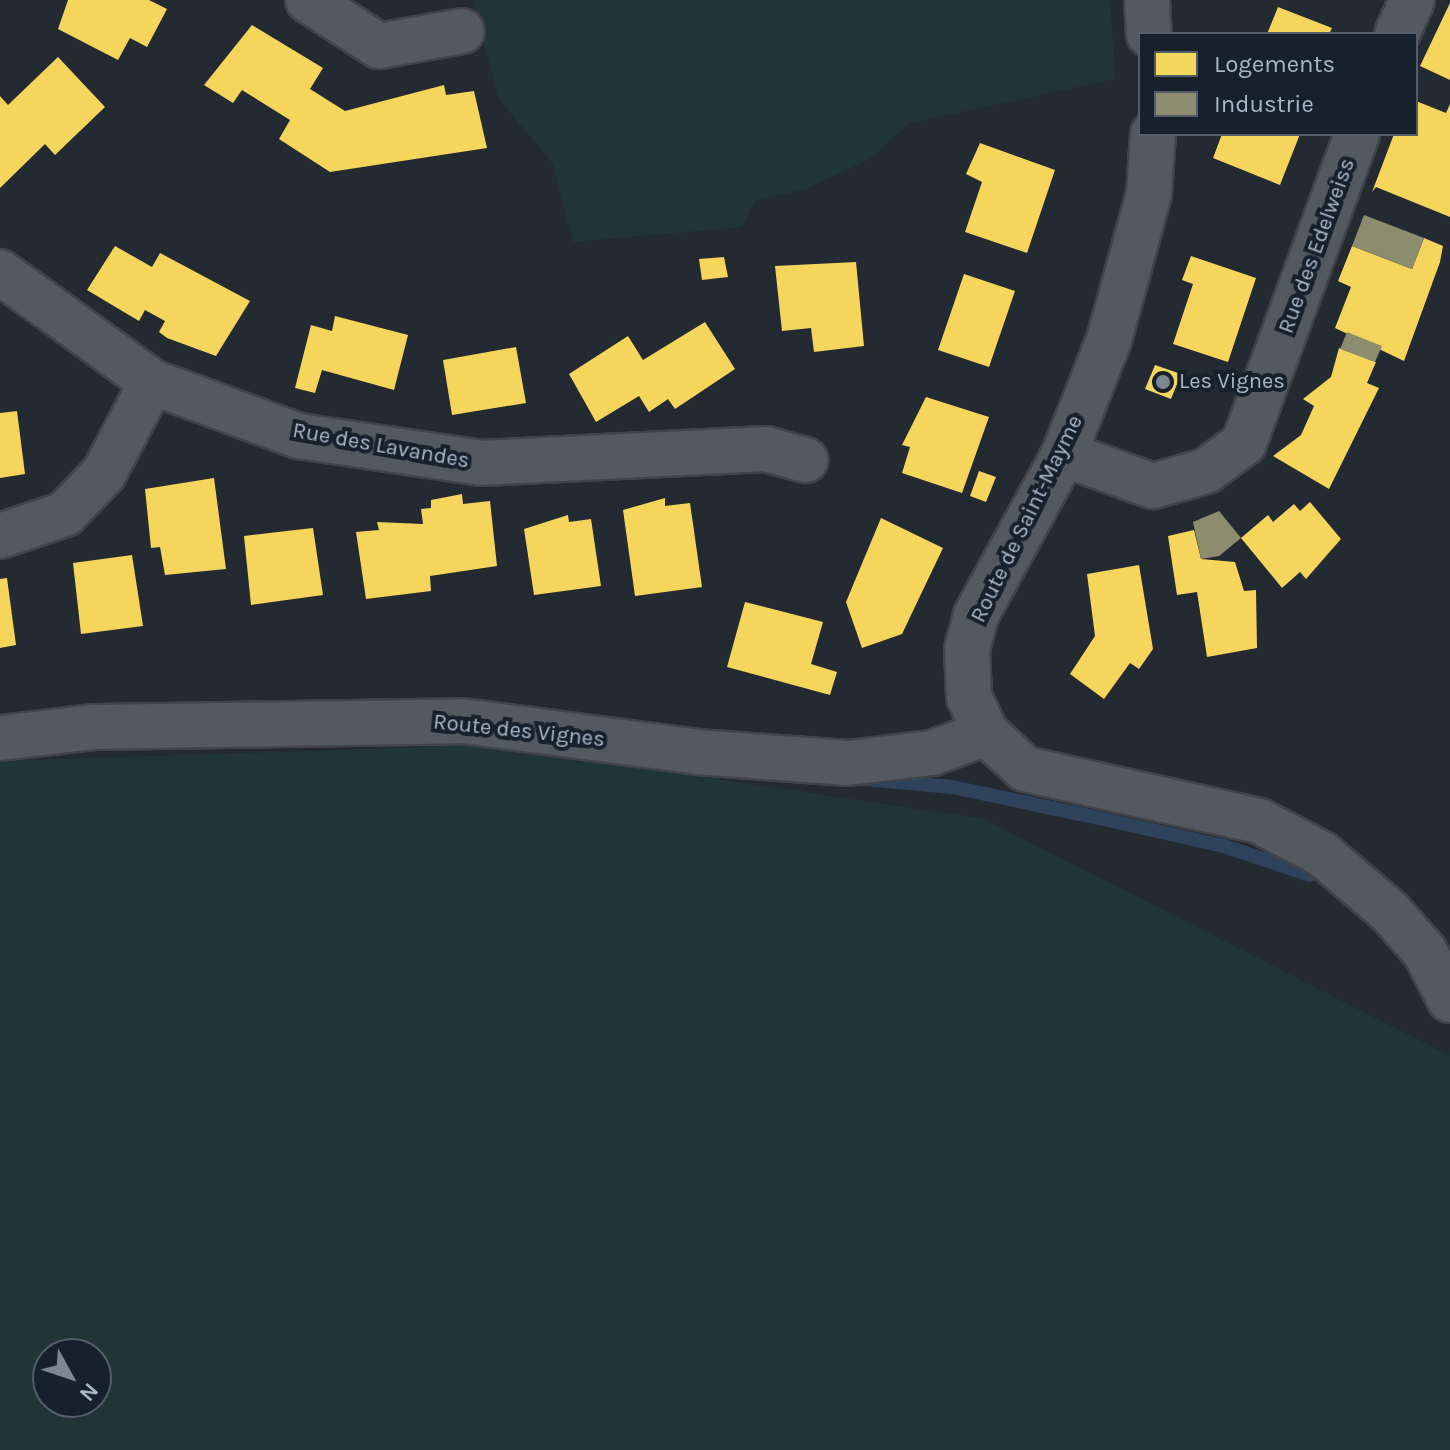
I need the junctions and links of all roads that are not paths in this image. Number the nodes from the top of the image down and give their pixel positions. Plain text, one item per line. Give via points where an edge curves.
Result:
1 (308, 0) edge
2 (1147, 0) edge
3 (1412, 0) edge
4 (462, 31) dead end
5 (1149, 32) edge
6 (1398, 32) edge
7 (1153, 136) edge
8 (1356, 136) edge
9 (0, 272) edge
10 (152, 382) junction
11 (1064, 454) junction
12 (805, 460) dead end
13 (0, 536) edge
14 (986, 733) junction
15 (0, 738) edge
16 (1450, 1000) edge

1 - 4 street via 379,46
2 - 5 street
3 - 6 street
7 - 11 street, Route de Saint-Mayme via 1135,253
8 - 11 street, Rue des Edelweiss via 1244,443 1206,471 1153,486
9 - 10 street, Rue des Lavandes
10 - 12 street, Rue des Lavandes via 299,436 481,463 766,449
10 - 13 street via 104,473 65,514
11 - 14 street, Route de Saint-Mayme via 976,615 967,649 969,697
14 - 15 street, Route des Vignes via 932,753 848,763 697,752 463,721 95,727
14 - 16 street, Route de Saint-Mayme via 1025,769 1259,821 1322,854 1416,942

